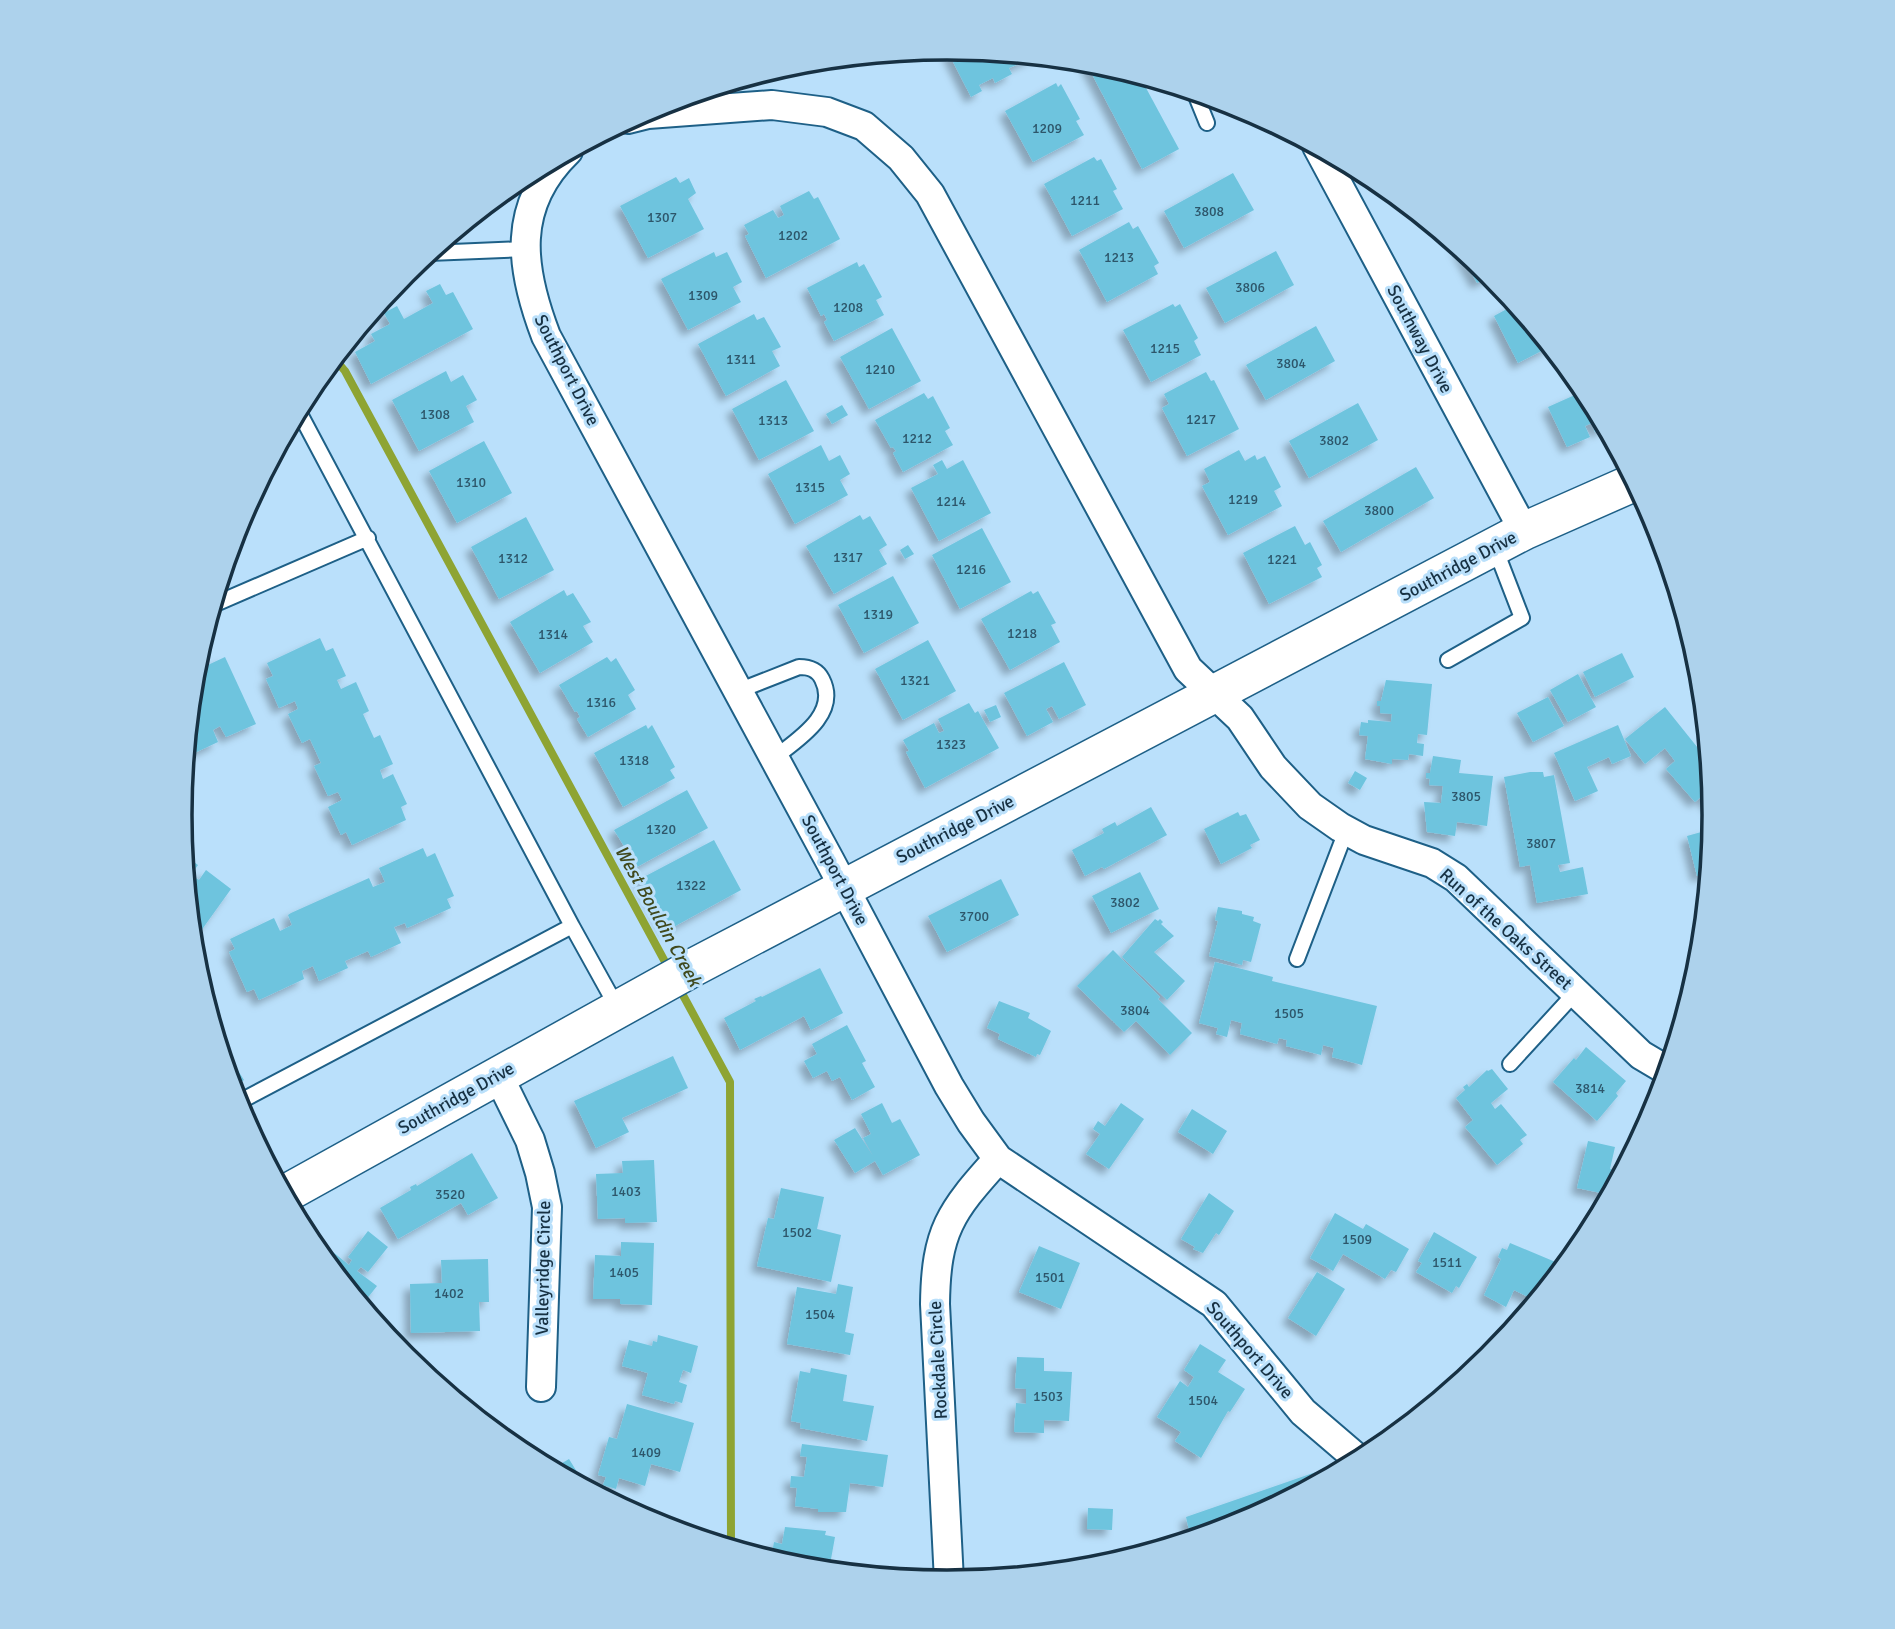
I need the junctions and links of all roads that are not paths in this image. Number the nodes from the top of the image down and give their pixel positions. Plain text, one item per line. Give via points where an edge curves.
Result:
1 (1199, 103) edge
2 (672, 112) edge
3 (1207, 123) dead end
4 (1324, 161) edge
5 (549, 174) edge
6 (525, 249) junction
7 (444, 252) edge
8 (304, 421) edge
9 (1627, 486) edge
10 (368, 538) junction
11 (1509, 539) junction
12 (224, 600) edge
13 (1448, 660) dead end
14 (738, 691) junction
15 (1215, 694) junction
16 (774, 758) junction
17 (1346, 831) junction
18 (844, 887) junction
19 (572, 926) junction
20 (1297, 959) dead end
21 (1576, 992) junction
22 (618, 1009) junction
23 (1510, 1064) dead end
24 (1659, 1065) edge
25 (498, 1075) junction
26 (248, 1097) edge
27 (998, 1159) junction
28 (293, 1190) edge
29 (541, 1387) dead end
30 (1350, 1452) edge
31 (948, 1570) edge

1 - 3 lane
2 - 15 street via 772,105 827,112 864,126 901,158 930,194 1188,669
4 - 11 street, Southway Drive
5 - 6 street, Southport Drive via 535,201
6 - 7 lane
6 - 14 street, Southport Drive via 532,300 546,336
8 - 10 lane
9 - 11 street, Southridge Drive
10 - 12 lane
10 - 19 lane
11 - 13 lane via 1522,618
11 - 15 street, Southridge Drive
14 - 16 street, Southport Drive
14 - 16 lane via 799,667 809,667 820,675 826,698 823,711 810,730
15 - 17 street, Run of the Oaks Street via 1240,718 1273,767 1310,806
15 - 18 street, Southridge Drive
16 - 18 street, Southport Drive
17 - 20 lane
17 - 21 street, Run of the Oaks Street via 1432,863 1456,878
18 - 22 street, Southridge Drive
18 - 27 street, Southport Drive via 949,1086
19 - 22 lane
19 - 26 lane
21 - 23 lane
21 - 24 street, Run of the Oaks Street
22 - 25 street, Southridge Drive
25 - 28 street, Southridge Drive
25 - 29 street, Valleyridge Circle via 530,1140 547,1207
27 - 30 street, Southport Drive via 1214,1304 1303,1412
27 - 31 street, Rockdale Circle via 962,1199 942,1237 936,1269

